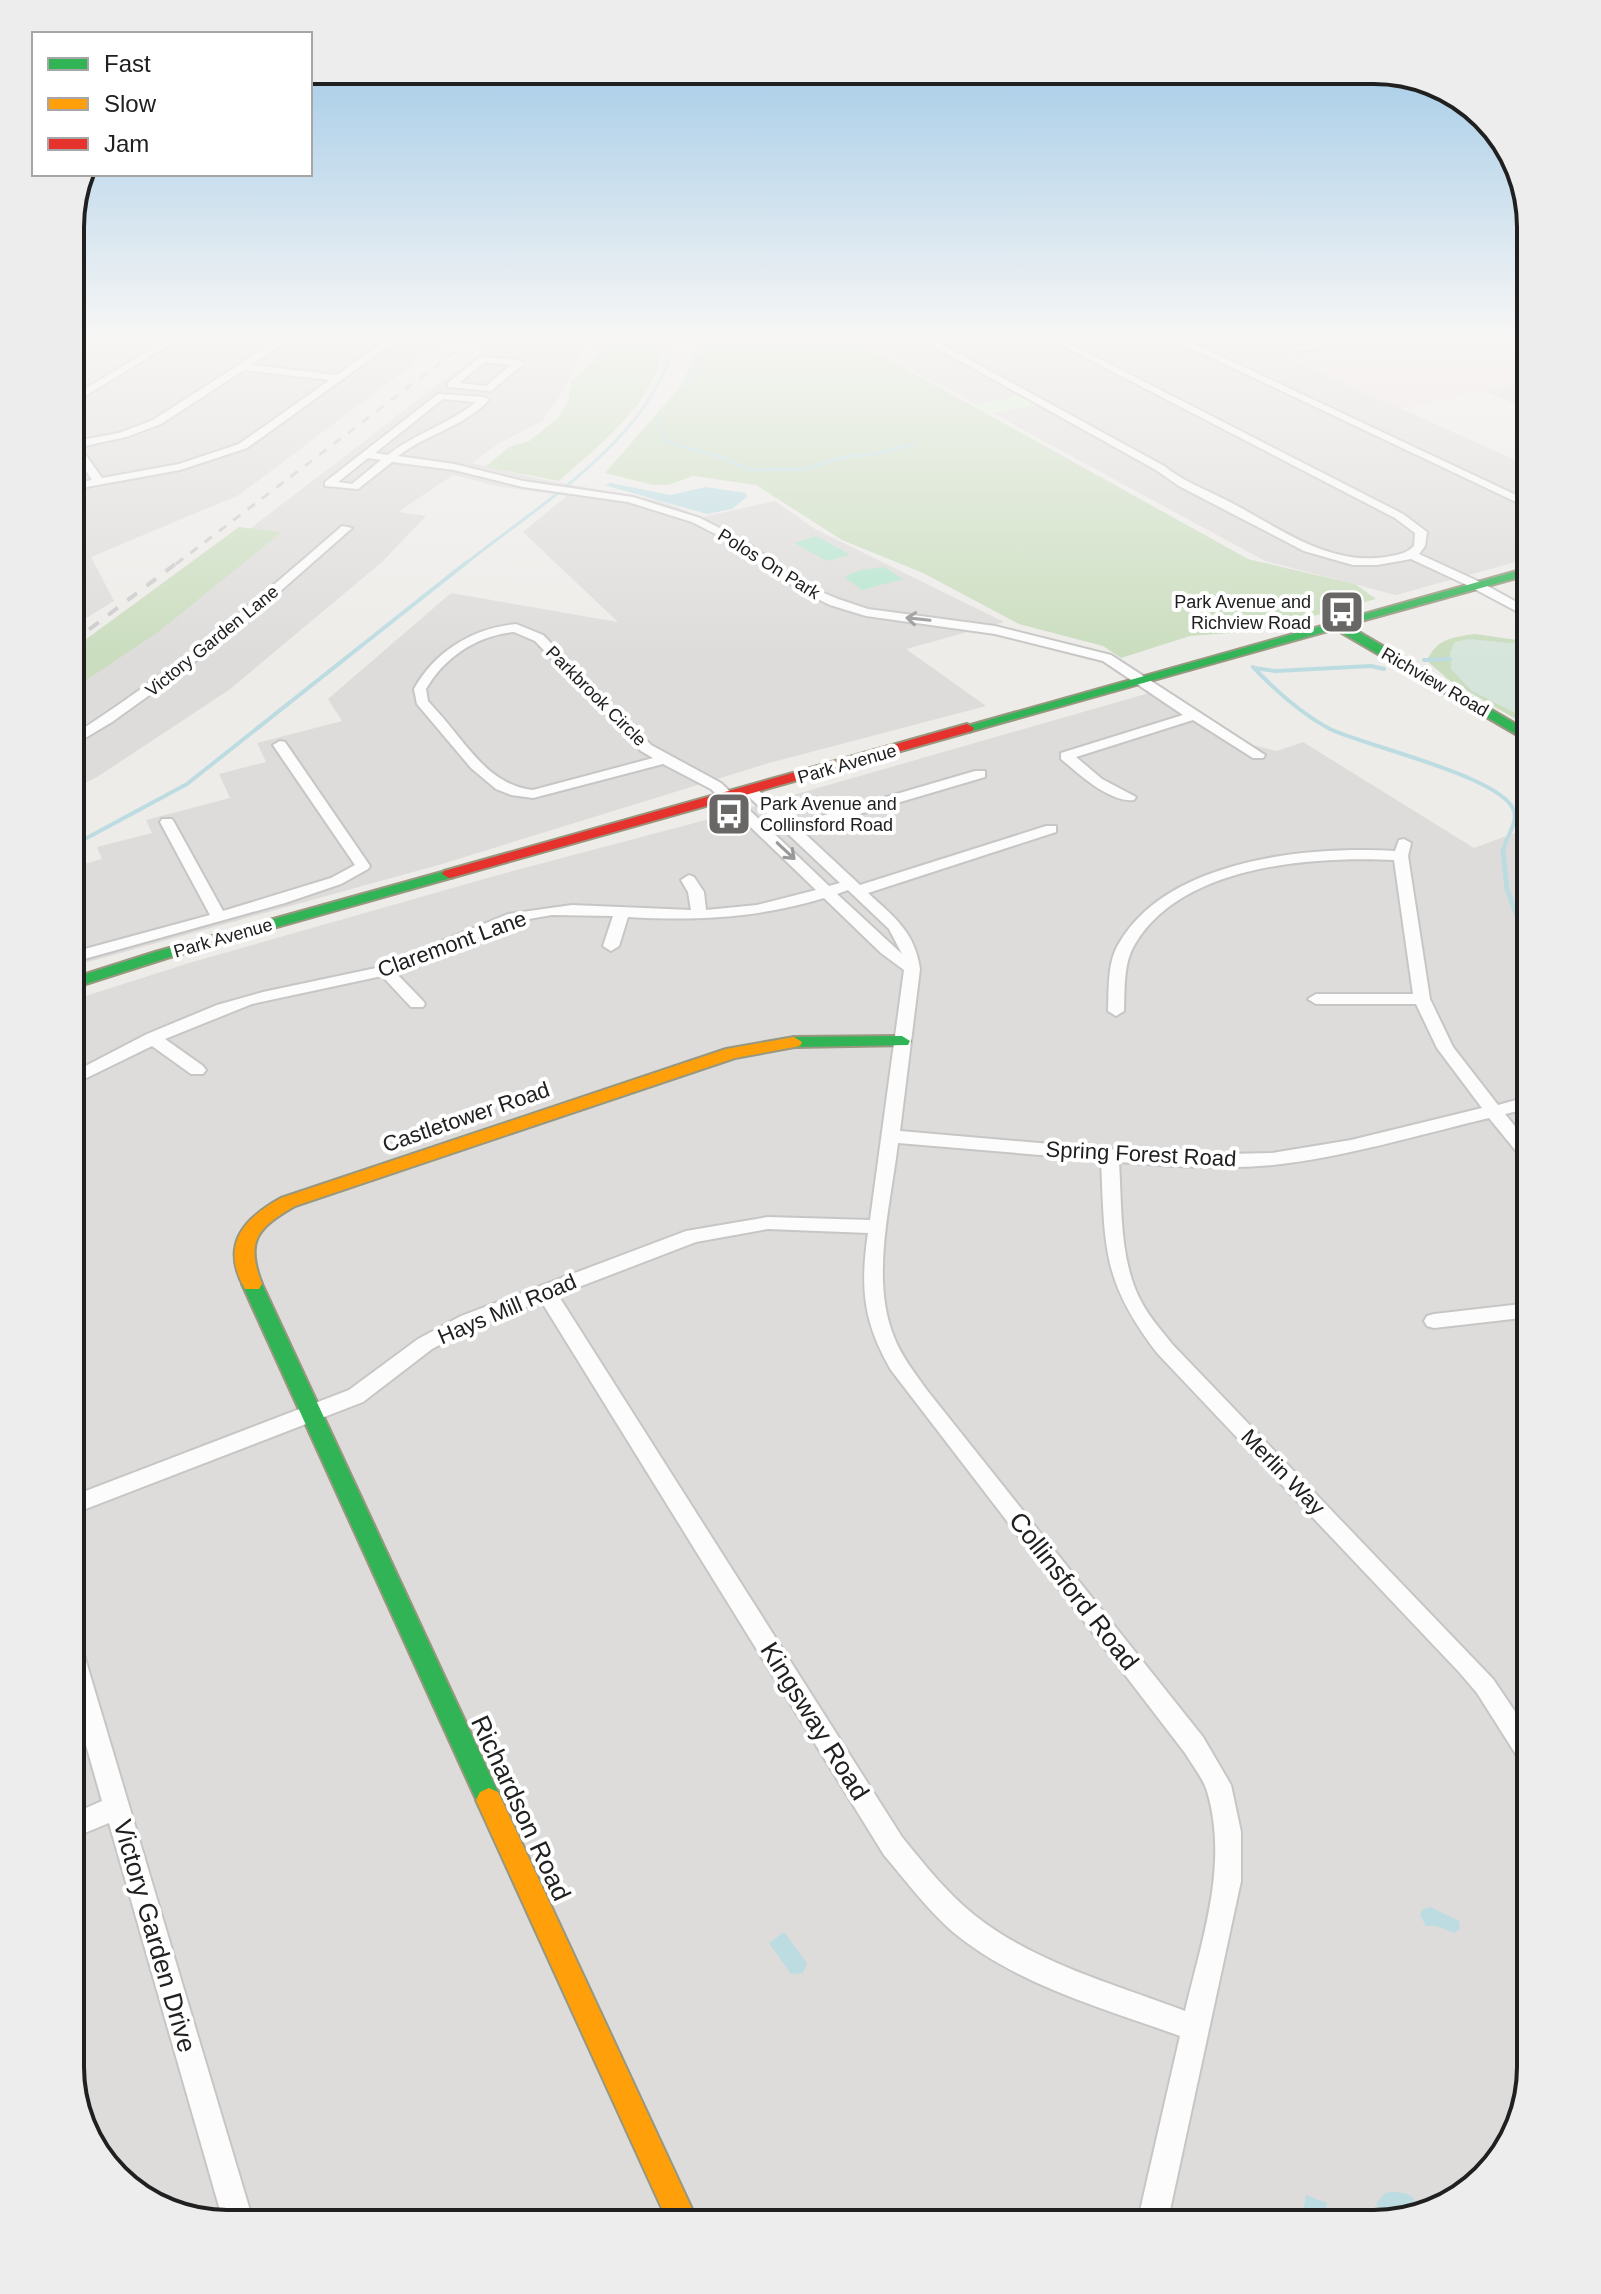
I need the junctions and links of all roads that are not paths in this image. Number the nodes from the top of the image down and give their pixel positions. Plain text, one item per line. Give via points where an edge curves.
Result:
1 (246, 444) edge
2 (379, 444) edge
3 (407, 444) edge
4 (1116, 444) edge
5 (1259, 444) edge
6 (1399, 444) edge
7 (365, 455) junction
8 (390, 458) junction
9 (84, 460) edge
10 (99, 482) junction
11 (84, 485) edge
12 (1517, 499) edge
13 (346, 528) dead end
14 (1411, 555) junction
15 (1517, 574) edge
16 (1473, 587) junction
17 (1517, 608) edge
18 (1338, 625) junction
19 (1139, 681) junction
20 (1193, 716) junction
21 (1517, 731) edge
22 (84, 735) edge
23 (280, 745) dead end
24 (1258, 755) dead end
25 (665, 759) junction
26 (980, 774) dead end
27 (752, 792) junction
28 (1129, 797) dead end
29 (729, 798) junction
30 (167, 822) dead end
31 (792, 829) junction
32 (1051, 829) dead end
33 (829, 864) junction
34 (807, 870) junction
35 (689, 880) dead end
36 (855, 888) junction
37 (828, 892) junction
38 (621, 914) junction
39 (699, 915) junction
40 (219, 917) junction
41 (611, 946) dead end
42 (84, 954) edge
43 (912, 969) junction
44 (385, 970) junction
45 (84, 980) edge
46 (1316, 999) dead end
47 (1422, 999) junction
48 (417, 1004) dead end
49 (1116, 1011) dead end
50 (153, 1038) junction
51 (902, 1041) junction
52 (197, 1070) dead end
53 (84, 1074) edge
54 (1517, 1105) edge
55 (1495, 1110) junction
56 (889, 1136) junction
57 (1517, 1139) edge
58 (1110, 1155) junction
59 (877, 1227) junction
60 (546, 1292) junction
61 (1517, 1312) edge
62 (1434, 1321) dead end
63 (311, 1414) junction
64 (84, 1501) edge
65 (84, 1694) edge
66 (1517, 1735) edge
67 (118, 1807) junction
68 (84, 1821) edge
69 (1195, 2028) junction
70 (235, 2210) edge
71 (678, 2210) edge
72 (1155, 2210) edge

1 - 10 street via 186,466
2 - 7 street
3 - 8 street
4 - 14 street via 1177,482 1317,553 1371,561
5 - 14 street via 1421,532 1422,541
6 - 12 street
7 - 8 street, Polos On Park
7 - 8 street via 329,484 354,487
19 -> 8 street, Polos On Park via 1080,651 834,602 696,520 629,499
9 - 10 street
10 - 11 street
13 - 22 street, Victory Garden Lane via 178,671
14 - 16 street
15 - 16 main road, Park Avenue
16 - 17 street
16 - 18 main road, Park Avenue
18 - 19 main road, Park Avenue
18 - 21 main road, Richview Road
19 - 20 street, Polos On Park
19 - 27 main road, Park Avenue
20 - 24 street, Polos On Park
20 - 28 street via 1066,756 1097,782
23 - 40 street via 363,866 336,881
25 - 25 street, Parkbrook Circle via 646,748 539,638 522,629 480,637 435,666 420,689 431,713 481,771 506,791 533,794
25 - 29 street, Parkbrook Circle
26 - 31 street
27 - 29 main road, Park Avenue
27 - 31 street, Collinsford Road
29 -> 34 street
29 - 45 main road, Park Avenue
30 - 40 street
31 - 33 street, Collinsford Road
32 - 36 street, Claremont Lane
33 - 34 street
33 - 36 street, Collinsford Road
34 - 37 street
35 - 39 street
36 - 37 street, Claremont Lane
36 - 43 street, Collinsford Road via 895,926 909,948
37 - 39 street, Claremont Lane via 762,910
37 - 43 street
38 - 39 street, Claremont Lane
38 - 41 street
38 - 44 street, Claremont Lane via 562,911 512,918
40 - 42 street
43 - 51 street, Collinsford Road
44 - 48 street
44 - 50 street, Claremont Lane via 248,1000
46 - 47 street
47 - 49 street via 1402,850 1296,856 1184,891 1139,925 1126,945 1118,969
47 - 55 street via 1445,1048
50 - 52 street
50 - 53 street, Claremont Lane
51 - 56 street, Collinsford Road
51 - 63 main road, Castletower Road via 830,1037 762,1044 288,1202 263,1216 248,1231 241,1249 244,1267
54 - 55 street, Spring Forest Road
55 - 57 street
55 - 58 street, Spring Forest Road via 1351,1146 1272,1159 1177,1161
56 - 58 street, Spring Forest Road
56 - 59 street, Collinsford Road
58 - 66 street, Merlin Way via 1117,1262 1127,1294 1145,1323 1467,1665
59 - 60 street, Hays Mill Road via 794,1222 721,1229
59 - 69 street, Collinsford Road via 874,1315 889,1352 1179,1723 1218,1785 1228,1832 1228,1881
60 - 63 street, Hays Mill Road via 468,1321 425,1344 356,1396
60 - 69 street, Kingsway Road via 893,1846 940,1903 1018,1959
61 - 62 street
63 - 64 street, Hays Mill Road
63 - 71 main road, Richardson Road
65 - 67 street, Victory Garden Drive
67 - 68 street
67 - 70 street, Victory Garden Drive
69 - 72 street, Collinsford Road

